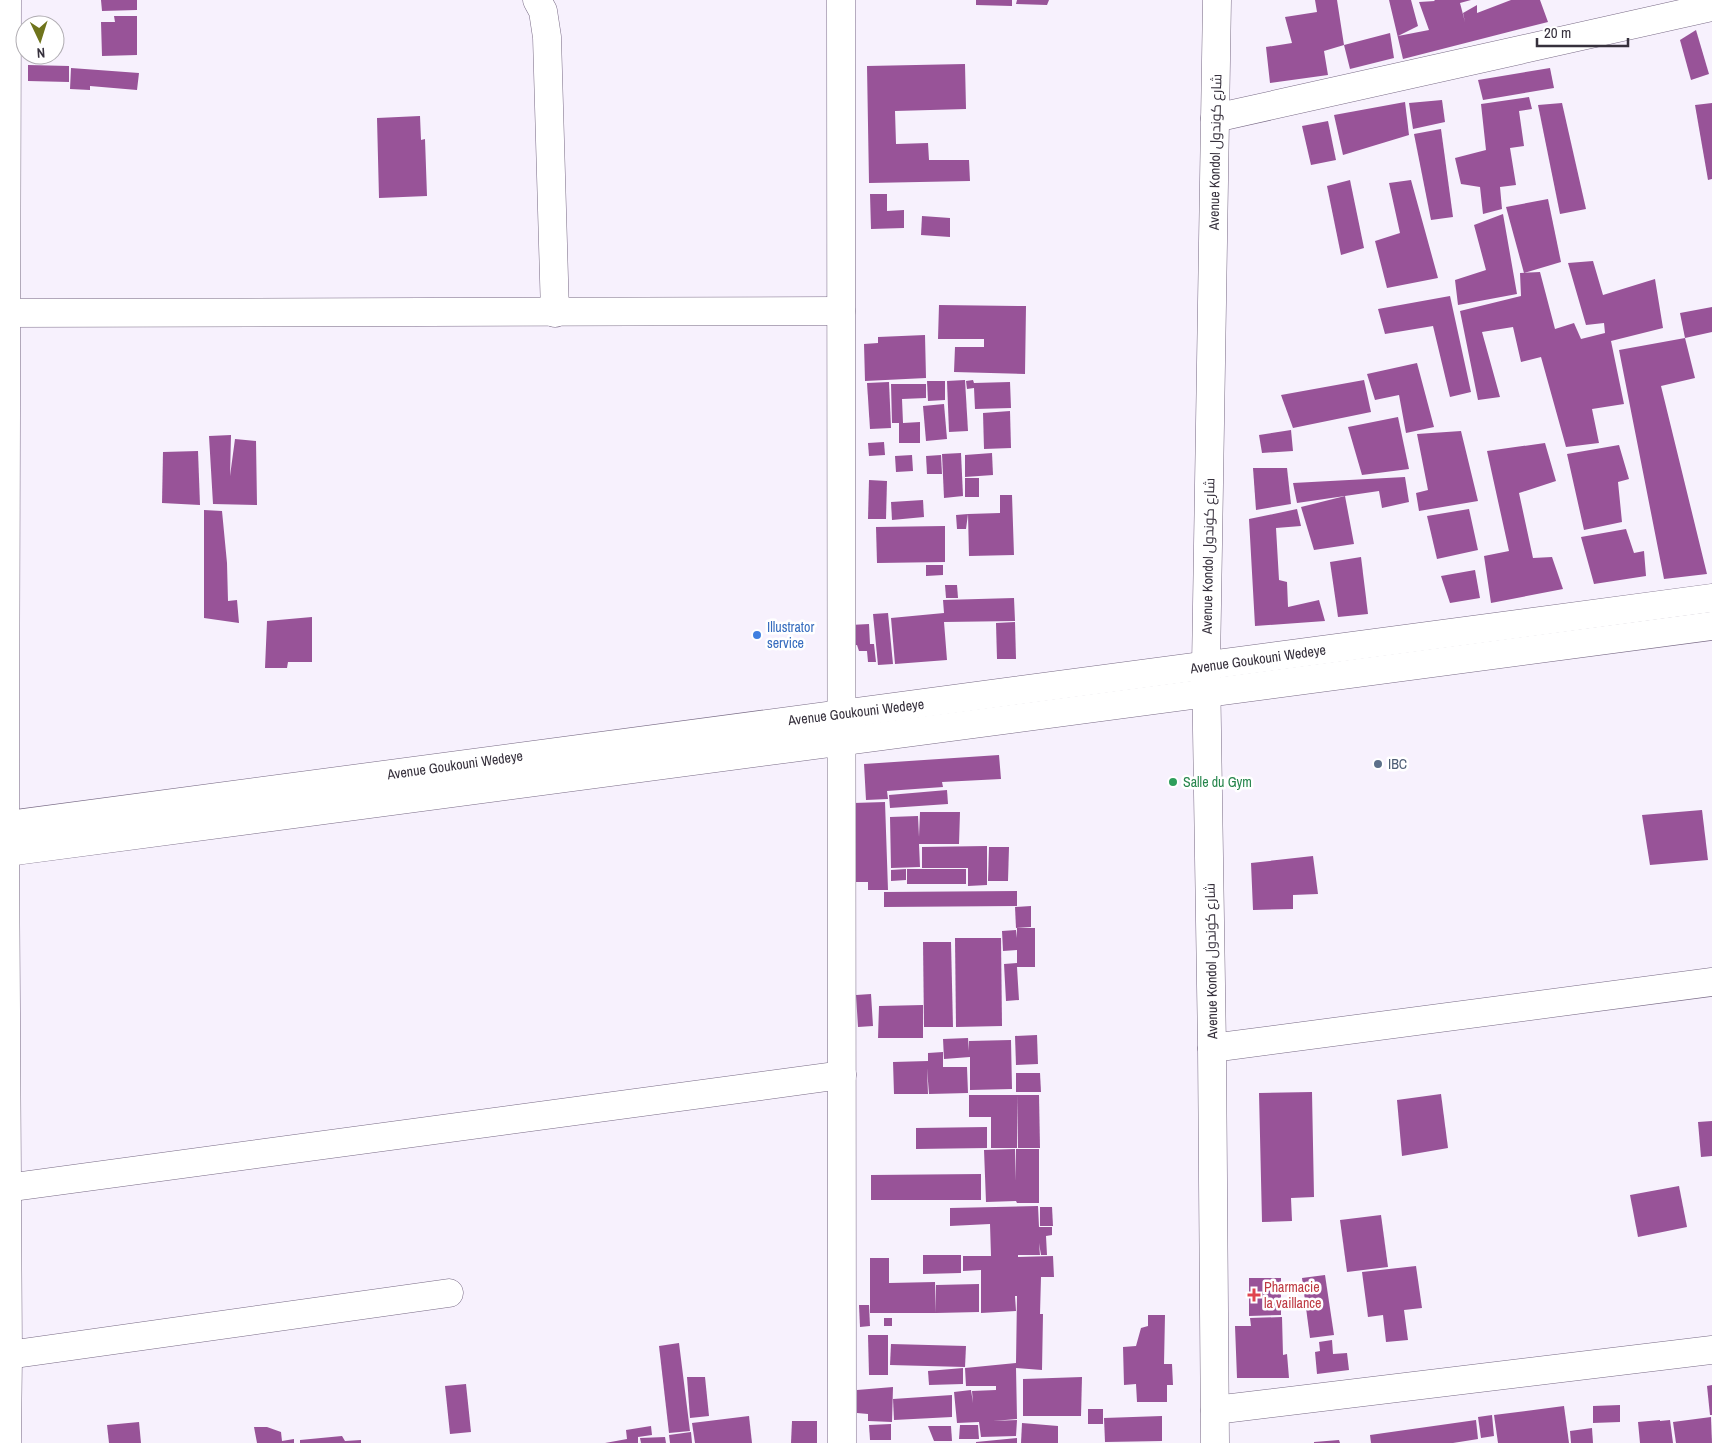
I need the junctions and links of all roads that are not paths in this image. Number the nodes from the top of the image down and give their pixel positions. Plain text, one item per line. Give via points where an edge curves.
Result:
1 (7, 0) edge
2 (537, 0) edge
3 (841, 0) edge
4 (1217, 0) edge
5 (1712, 7) edge
6 (1216, 118) junction
7 (840, 312) junction
8 (3, 313) edge
9 (555, 313) junction
10 (1712, 598) edge
11 (1712, 626) edge
12 (1206, 666) junction
13 (1207, 693) junction
14 (842, 714) junction
15 (842, 741) junction
16 (2, 825) edge
17 (2, 853) edge
18 (1712, 982) edge
19 (1212, 1048) junction
20 (842, 1074) junction
21 (6, 1188) junction
22 (449, 1293) dead end
23 (1712, 1350) edge
24 (8, 1355) junction
25 (1214, 1410) junction
26 (7, 1443) edge
27 (842, 1443) edge
28 (1215, 1443) edge

1 - 8 street
2 - 9 street via 543,11 546,37
3 - 7 street
4 - 6 street, Avenue Kondol شارع كوندول
5 - 6 street
6 - 12 street, Avenue Kondol شارع كوندول
7 - 9 street
7 - 14 street
8 - 9 street
8 - 16 street
10 - 12 street, Avenue Goukouni Wedeye
11 - 13 street, Avenue Goukouni Wedeye
12 - 13 street, Avenue Kondol شارع كوندول
12 - 14 street, Avenue Goukouni Wedeye
13 - 15 street, Avenue Goukouni Wedeye
13 - 19 street, Avenue Kondol شارع كوندول
14 - 15 street
14 - 16 street, Avenue Goukouni Wedeye
15 - 17 street, Avenue Goukouni Wedeye
15 - 20 street
16 - 17 street
17 - 21 street
18 - 19 street
19 - 25 street, Avenue Kondol شارع كوندول
20 - 21 street
20 - 27 street
21 - 24 street
22 - 24 street
23 - 25 street
24 - 26 street
25 - 28 street, Avenue Kondol شارع كوندول

